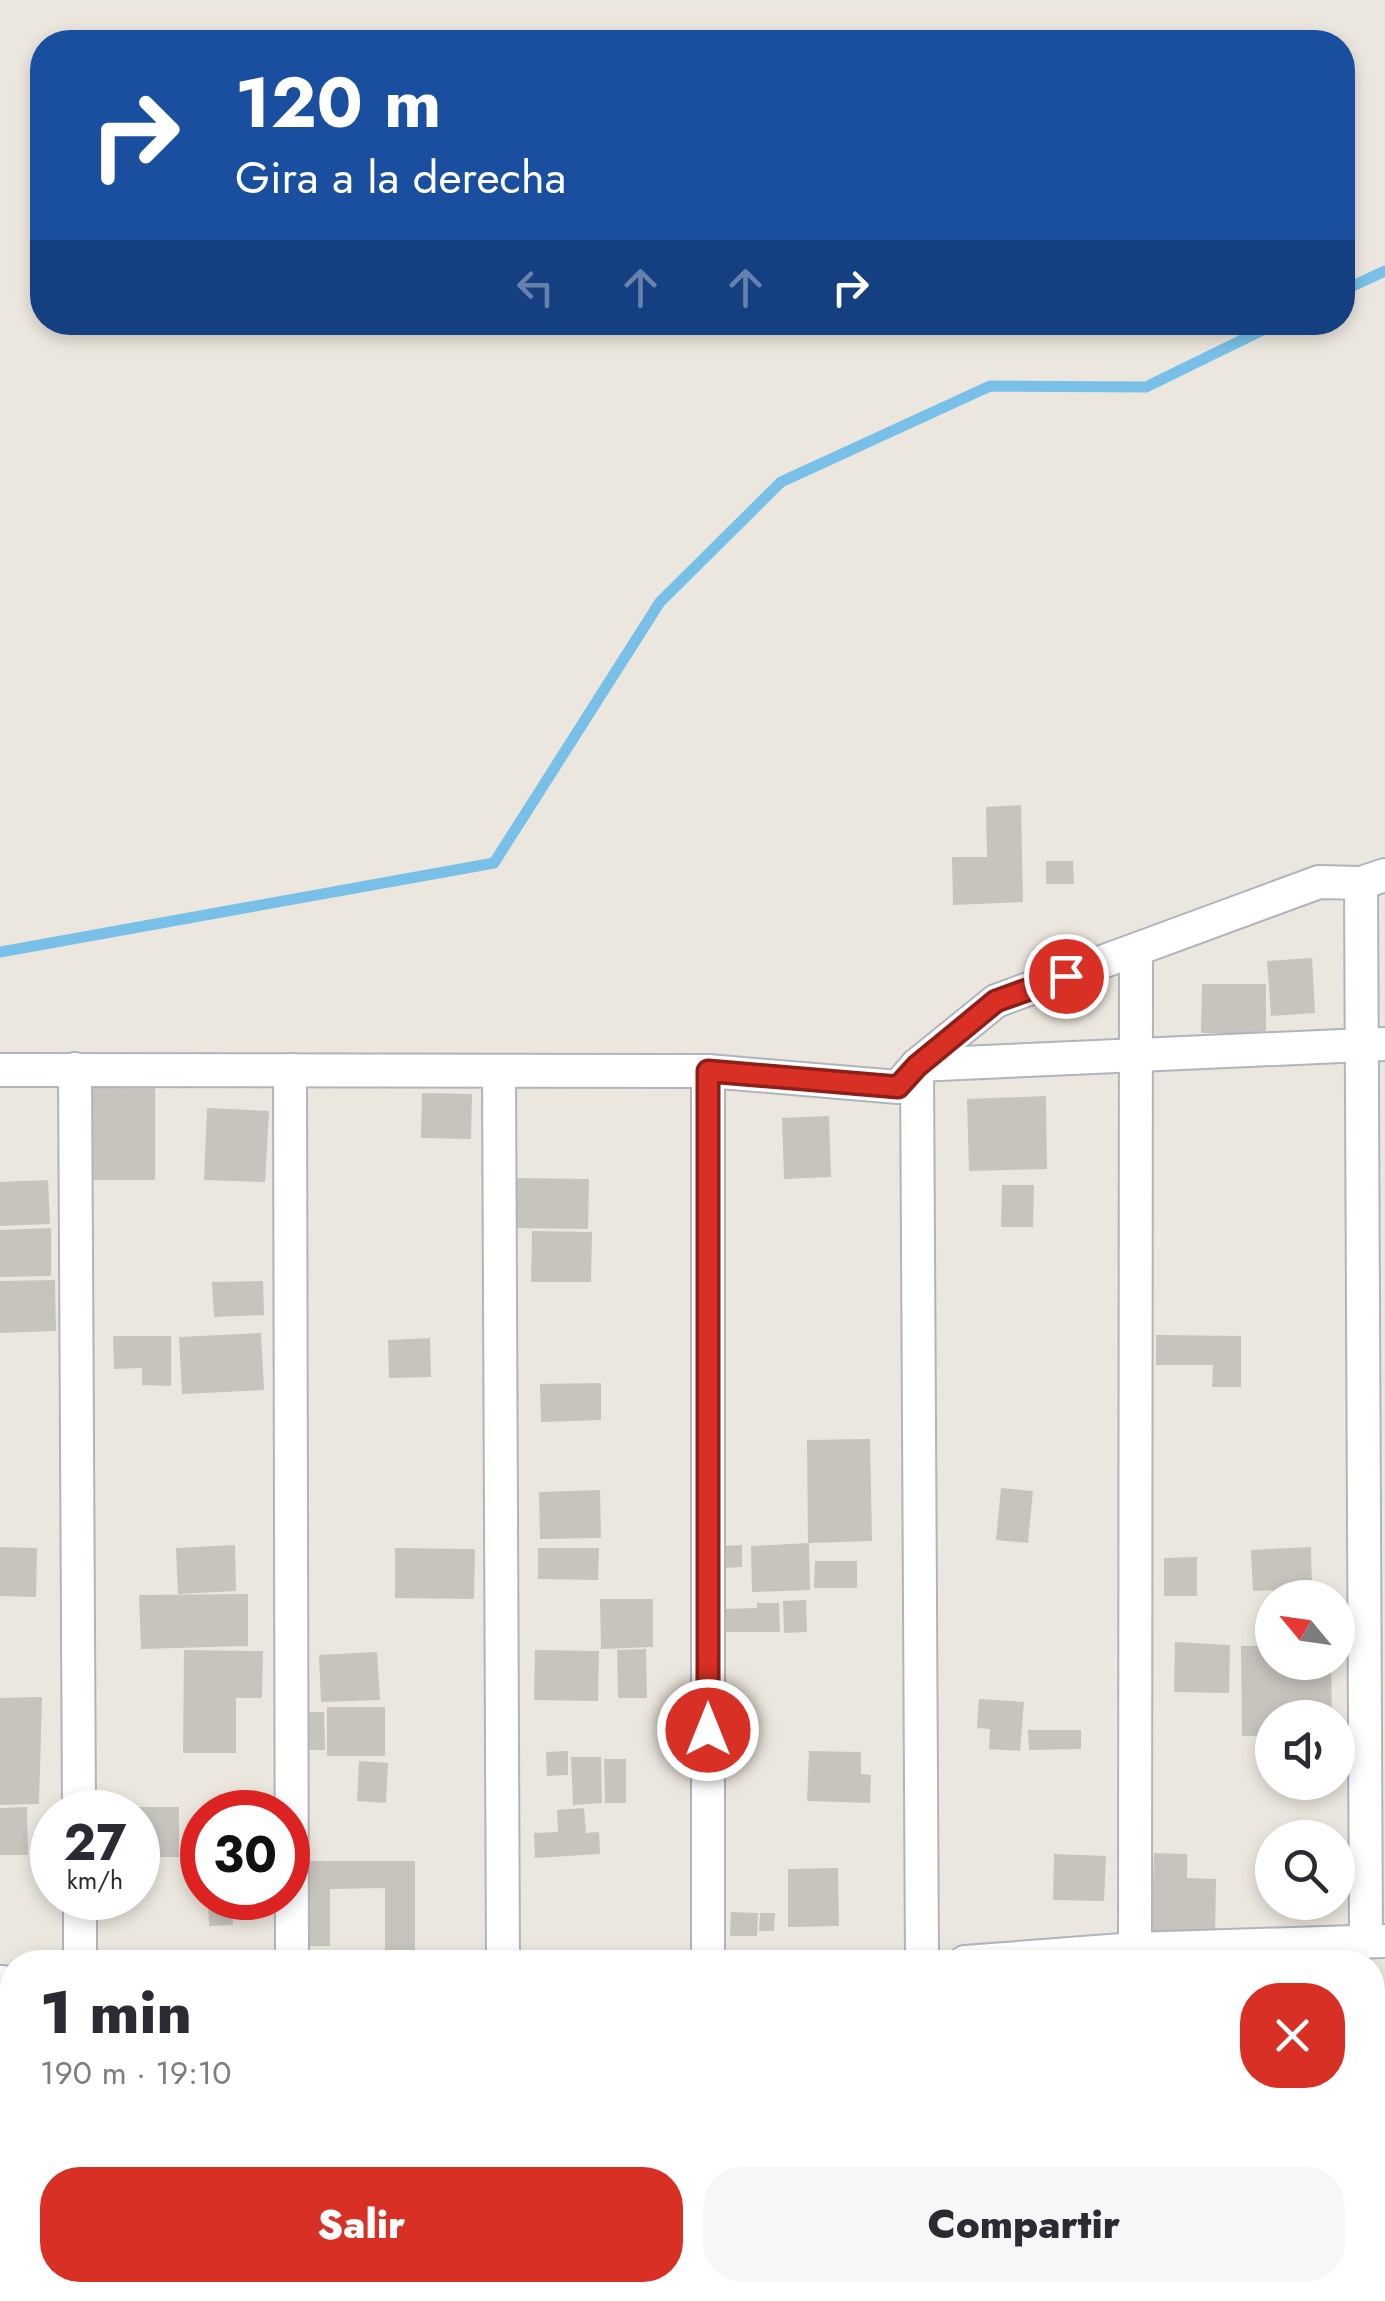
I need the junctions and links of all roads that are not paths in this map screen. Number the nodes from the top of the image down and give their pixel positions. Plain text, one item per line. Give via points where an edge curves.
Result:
1 (1373, 879) edge
2 (1136, 950) junction
3 (1373, 1044) edge
4 (1136, 1054) junction
5 (917, 1066) junction
6 (75, 1069) junction
7 (0, 1070) edge
8 (290, 1070) junction
9 (499, 1071) junction
10 (708, 1071) junction
11 (79, 1790) edge
12 (80, 1920) edge
13 (1376, 1942) edge
14 (1136, 1949) junction
15 (80, 1950) edge
16 (292, 1950) edge
17 (502, 1950) edge
18 (708, 1950) edge
19 (922, 1950) edge
20 (1123, 1950) edge

1 - 2 street via 1319,882
1 - 3 street
2 - 4 street
2 - 5 street via 996,1001
3 - 4 street
3 - 13 street
4 - 5 street
4 - 14 street
5 - 10 street via 898,1087
5 - 19 street
6 - 7 street
6 - 8 street
6 - 11 street
8 - 9 street
8 - 16 street
9 - 10 street
9 - 17 street
10 - 18 street
12 - 15 street
13 - 14 street
14 - 20 street

